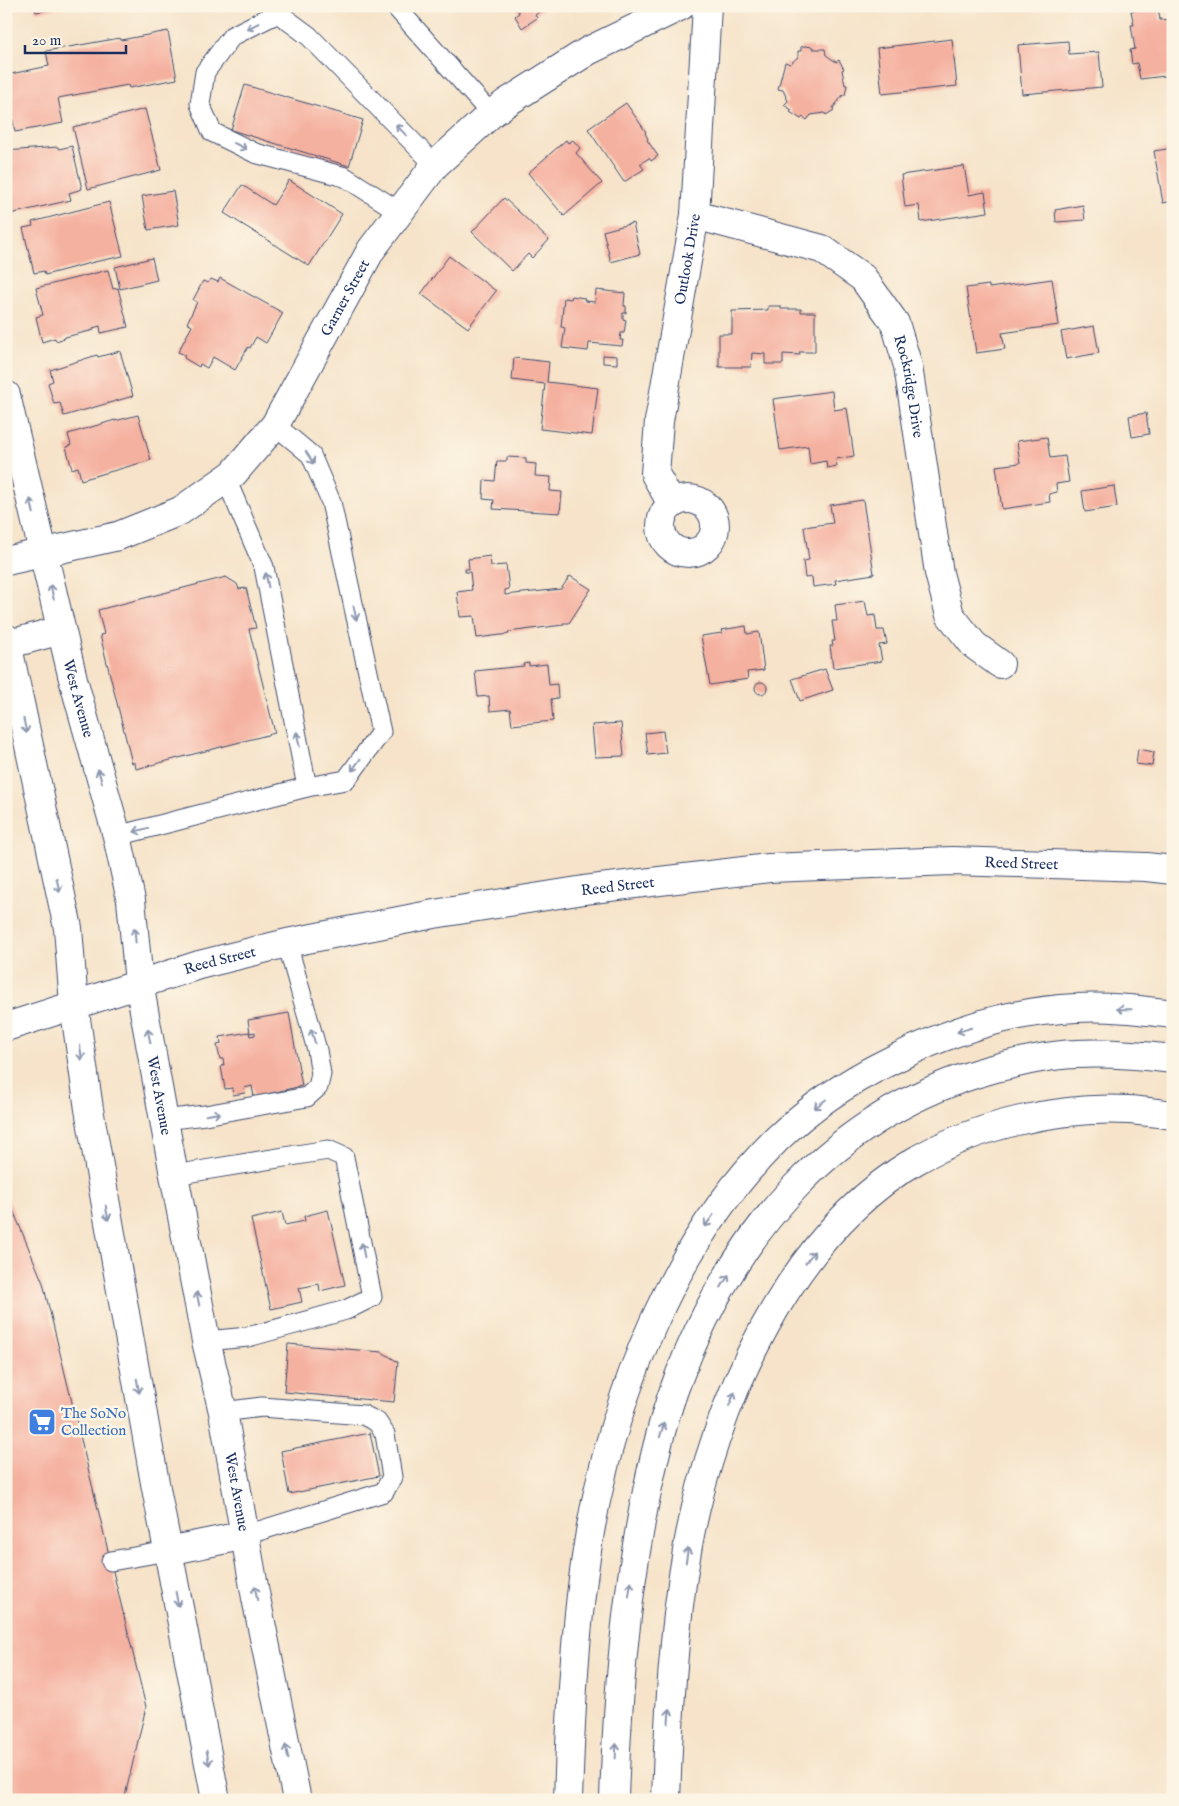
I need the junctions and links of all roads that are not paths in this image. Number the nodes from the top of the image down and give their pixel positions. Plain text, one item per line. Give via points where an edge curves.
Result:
1 (395, 6) edge
2 (681, 6) edge
3 (707, 6) edge
4 (491, 114) junction
5 (435, 165) junction
6 (400, 212) junction
7 (695, 216) junction
8 (6, 395) edge
9 (275, 425) junction
10 (226, 479) junction
11 (672, 504) dead end
12 (43, 553) junction
13 (6, 561) edge
14 (61, 630) junction
15 (7, 642) edge
16 (1000, 664) dead end
17 (307, 787) junction
18 (117, 836) junction
19 (1173, 870) edge
20 (287, 943) junction
21 (139, 984) junction
22 (74, 1005) junction
23 (1173, 1014) edge
24 (6, 1028) edge
25 (1173, 1059) edge
26 (1173, 1115) edge
27 (164, 1120) junction
28 (174, 1175) junction
29 (206, 1341) junction
30 (223, 1412) junction
31 (246, 1536) junction
32 (168, 1551) junction
33 (111, 1561) dead end
34 (216, 1800) edge
35 (297, 1800) edge
36 (568, 1800) edge
37 (614, 1800) edge
38 (666, 1800) edge

1 - 4 lane
2 - 4 main road, Garner Street via 588,51
3 - 7 main road, Outlook Drive
4 - 5 main road, Garner Street
5 - 6 main road, Garner Street
5 -> 6 lane via 309,36 278,13 232,36 205,72 200,104 212,132 255,153 345,177
6 - 9 main road, Garner Street via 371,250
7 - 11 main road, Outlook Drive via 659,421 655,474
7 - 16 main road, Rockridge Drive via 822,249 864,278 895,323 908,366 938,573 950,615 974,645
12 -> 8 main road, West Avenue
9 - 10 main road, Garner Street
9 -> 17 lane via 311,455 330,502 380,732 346,780
10 - 12 main road, Garner Street via 180,511 118,536
17 -> 10 lane via 264,567
12 - 13 main road, Garner Street
14 -> 12 main road, West Avenue
14 - 15 main road
18 -> 14 main road, West Avenue
15 -> 22 main road via 68,928
17 -> 18 lane
21 -> 18 main road, West Avenue via 131,900
19 - 20 main road, Reed Street via 952,861 768,868 584,890 434,914
20 - 21 main road, Reed Street
27 -> 20 lane via 307,1096 318,1087 321,1074 317,1050
21 - 22 main road, Reed Street
27 -> 21 main road, West Avenue
22 - 24 main road, Reed Street
22 -> 32 main road via 88,1109
23 -> 36 main road via 1135,1009 1075,1008 1015,1016 962,1030 865,1073 778,1138 740,1180 706,1226 677,1274 654,1322 631,1378 601,1479 589,1540 578,1628
37 -> 25 main road via 624,1635 638,1535 660,1438 674,1389 697,1334 744,1250 775,1208 809,1171 848,1139 886,1113 930,1090 1024,1060 1068,1055 1130,1054
38 -> 26 main road via 676,1628 688,1543 711,1454 726,1410 766,1324 819,1245 881,1184 952,1142 1033,1117 1077,1111 1128,1110
27 - 28 main road, West Avenue
29 -> 28 main road, West Avenue
29 -> 28 lane via 248,1337 346,1310 372,1297 344,1157 328,1150
29 - 30 main road, West Avenue
30 - 31 main road, West Avenue
30 - 31 lane via 262,1408 363,1415 377,1422 385,1434 392,1477 384,1492
31 - 32 main road
35 -> 31 main road, West Avenue
32 - 33 lane
32 -> 34 main road

